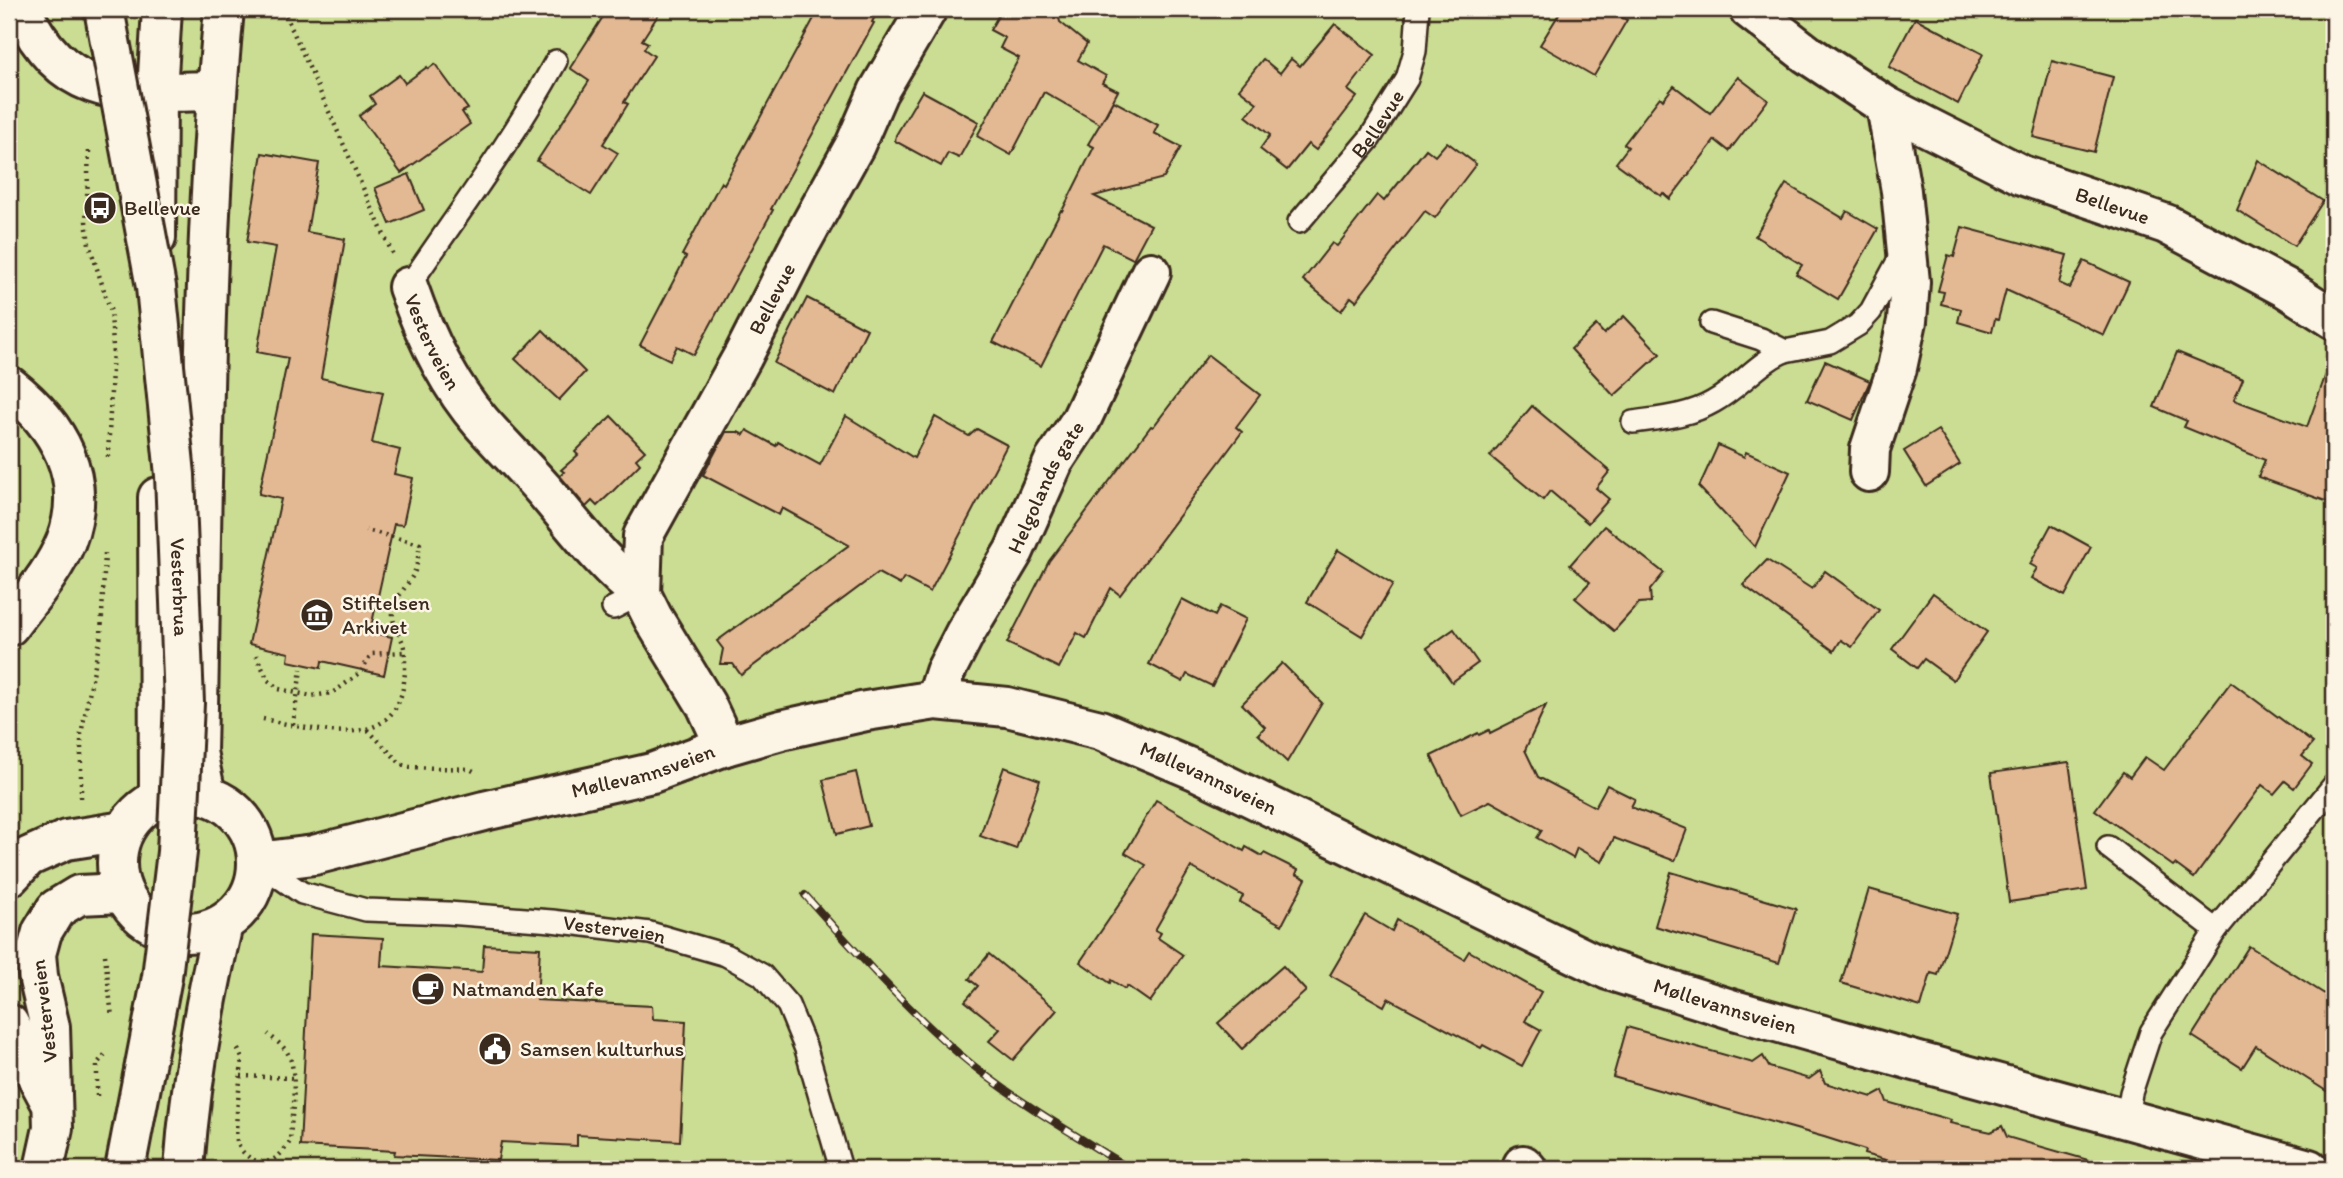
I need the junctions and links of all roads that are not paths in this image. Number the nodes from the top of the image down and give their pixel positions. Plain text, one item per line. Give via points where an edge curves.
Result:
1 (21, 9) edge
2 (104, 9) edge
3 (162, 9) edge
4 (224, 9) edge
5 (927, 9) edge
6 (1418, 9) edge
7 (1749, 9) edge
8 (556, 61) dead end
9 (216, 91) junction
10 (157, 92) junction
11 (1886, 106) junction
12 (1299, 222) dead end
13 (1907, 245) junction
14 (1152, 272) dead end
15 (408, 287) joint
16 (2334, 319) edge
17 (1711, 323) dead end
18 (1785, 351) junction
19 (9, 386) edge
20 (1633, 422) dead end
21 (1868, 472) dead end
22 (627, 601) junction
23 (9, 626) edge
24 (936, 700) junction
25 (725, 746) junction
26 (2334, 785) edge
27 (206, 795) junction
28 (159, 798) junction
29 (124, 831) junction
30 (2108, 847) dead end
31 (258, 862) junction
32 (9, 877) edge
33 (123, 893) junction
34 (223, 923) junction
35 (167, 930) junction
36 (2216, 930) junction
37 (9, 1024) edge
38 (189, 1104) junction
39 (53, 1106) junction
40 (2127, 1118) junction
41 (44, 1169) edge
42 (125, 1169) edge
43 (184, 1169) edge
44 (841, 1169) edge
45 (2309, 1169) edge

1 - 10 main road via 46,51 72,75 105,87
2 - 42 main road, Vesterbrua, bridge via 156,286 176,475 184,703 177,852 162,977
3 - 10 main road
4 - 9 main road
5 - 22 main road, Bellevue via 878,92 855,145 643,536
6 - 12 lane, Bellevue via 1415,51 1407,79 1370,138
7 - 11 main road, Bellevue
8 - 15 lane, Vesterveien via 485,177
9 - 10 main road
9 - 27 main road via 197,752
10 - 28 main road
11 - 13 main road
11 - 16 main road, Bellevue via 2022,175 2166,224
13 - 18 lane via 1871,311 1858,325 1830,342
13 - 21 main road via 1907,321 1870,449
14 - 24 main road, Helgolands gate via 1081,420 1054,461 1014,551 945,672
15 - 22 main road, Vesterveien via 434,351 455,387 625,582
17 - 18 lane
18 - 20 lane via 1713,402 1684,414
19 - 23 main road via 40,412 55,432 74,483 74,509 66,541 46,578
22 - 25 main road via 706,705
24 - 25 main road, Møllevannsveien via 866,711
24 - 40 main road, Møllevannsveien via 1007,707 1100,730 1195,770 1619,974
25 - 31 main road, Møllevannsveien via 652,773 314,855
26 - 36 lane
27 - 28 main road via 182,792
27 - 31 main road via 227,804 243,820 254,840
28 - 29 main road via 138,811
29 - 32 main road via 66,840 28,857
29 - 33 main road via 117,851
30 - 36 lane
31 - 34 main road via 254,886 242,907
31 - 44 lane, Vesterveien via 302,893 366,909 552,921 650,933 726,955 761,975 788,1005 806,1049
33 - 35 main road via 134,910
33 - 39 main road, Vesterveien via 79,895 55,909 41,932 36,954 50,1027
34 - 35 main road via 187,934
34 - 38 main road
35 - 38 main road
36 - 40 lane via 2151,1032
37 - 39 main road, Vesterveien
38 - 43 main road
39 - 41 main road, Vesterveien
40 - 45 main road, Møllevannsveien

